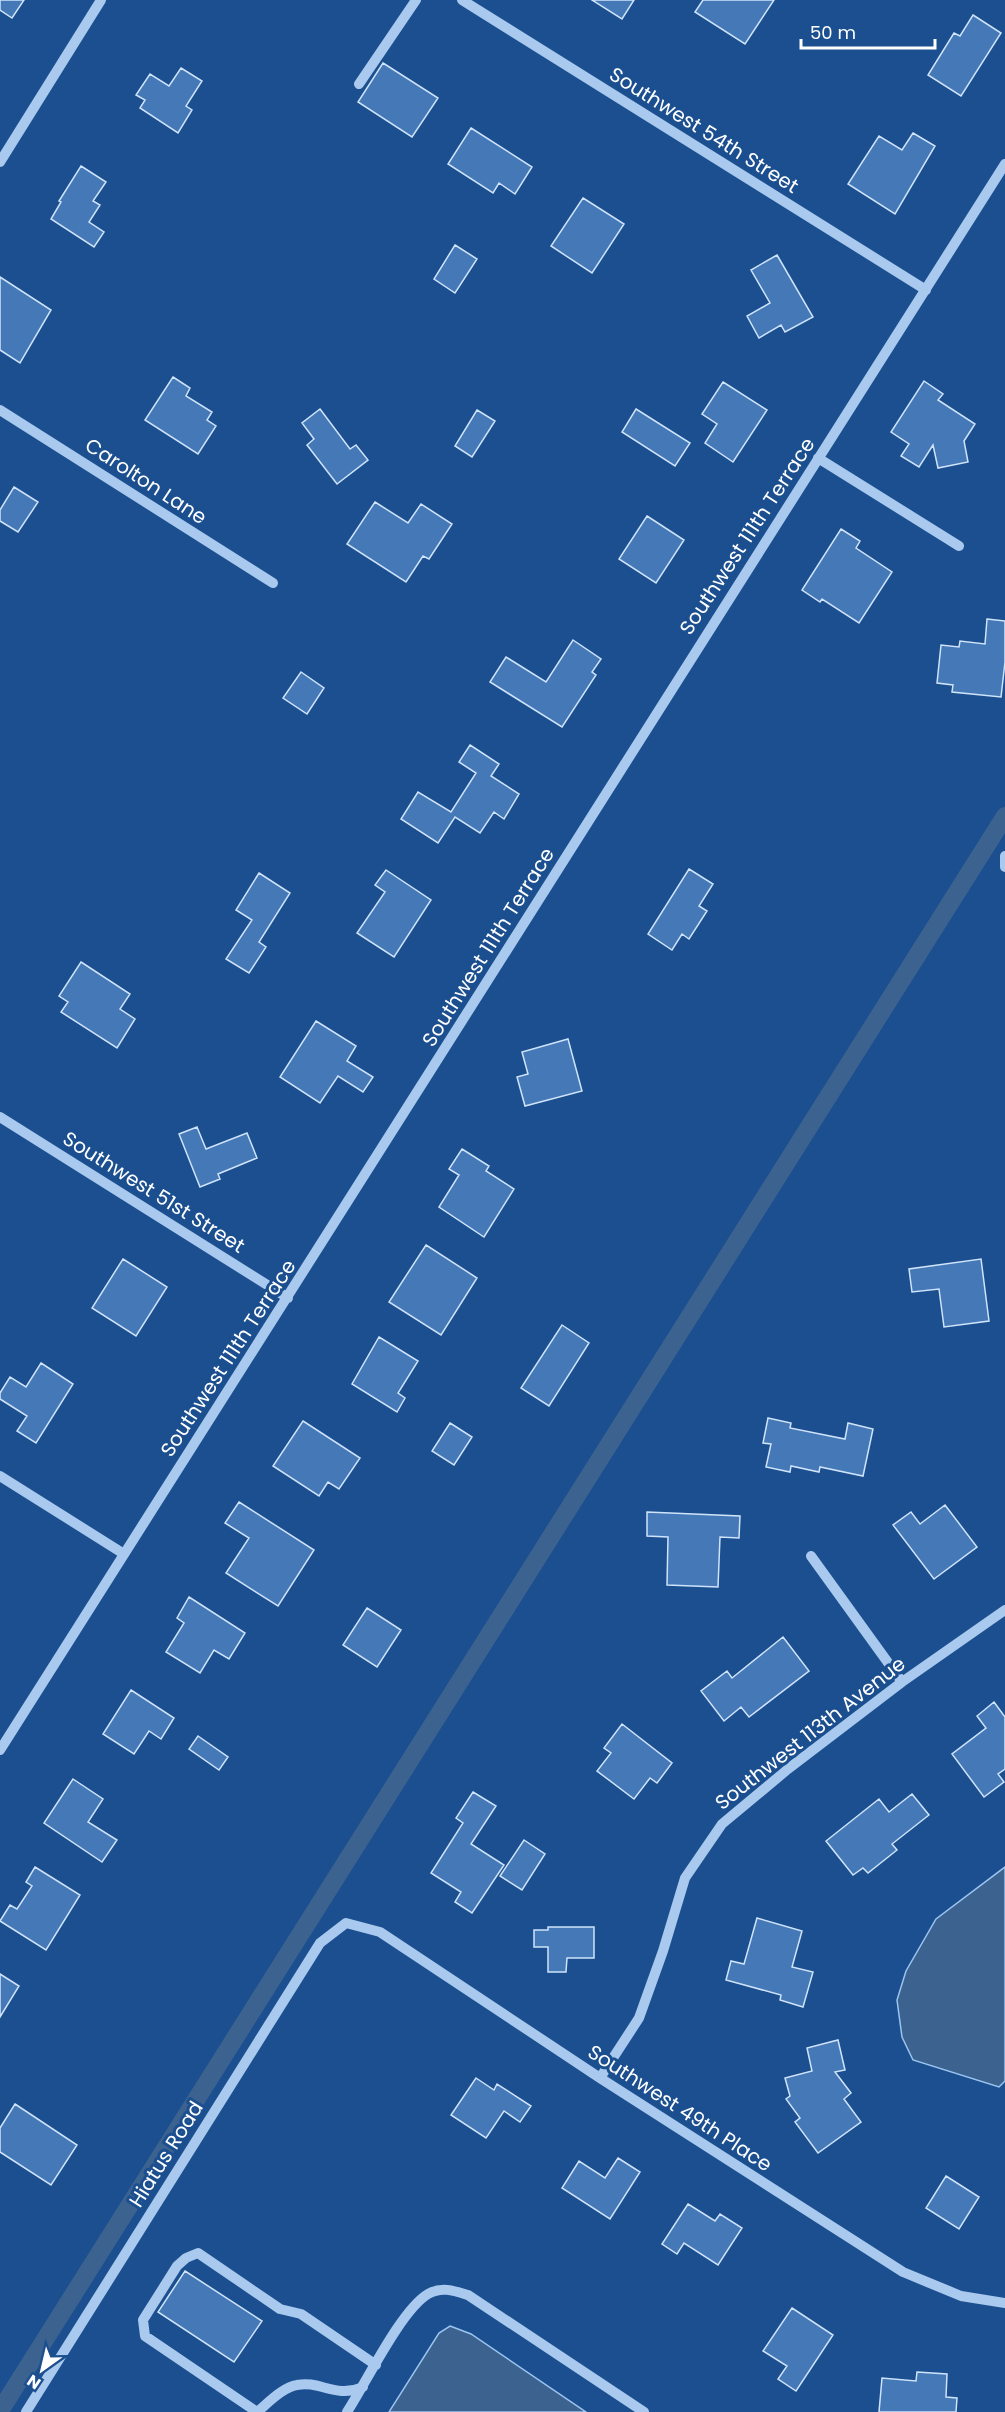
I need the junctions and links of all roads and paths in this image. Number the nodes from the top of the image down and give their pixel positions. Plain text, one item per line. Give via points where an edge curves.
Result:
1 (101, 0) edge
2 (416, 0) edge
3 (462, 0) edge
4 (359, 84) dead end
5 (0, 162) edge
6 (1005, 164) edge
7 (926, 290) junction
8 (0, 410) edge
9 (818, 458) junction
10 (959, 546) dead end
11 (273, 583) dead end
12 (1005, 856) edge
13 (1005, 867) edge
14 (0, 1116) edge
15 (288, 1298) junction
16 (0, 1476) edge
17 (124, 1554) junction
18 (811, 1556) dead end
19 (1005, 1610) edge
20 (902, 1682) junction
21 (0, 1750) edge
22 (346, 1923) joint
23 (600, 2079) junction
24 (1005, 2303) edge
25 (376, 2365) junction
26 (363, 2387) junction
27 (26, 2412) edge
28 (257, 2412) edge
29 (347, 2412) edge
30 (644, 2412) edge

1 - 5 street
2 - 4 street
3 - 7 street, Southwest 54th Street
6 - 7 street, Southwest 111th Terrace
7 - 9 street, Southwest 111th Terrace
8 - 11 street, Carolton Lane
9 - 10 street
9 - 15 street, Southwest 111th Terrace
12 - 13 street
14 - 15 street, Southwest 51st Street
15 - 17 street, Southwest 111th Terrace
16 - 17 street
17 - 21 street, Southwest 111th Terrace
18 - 20 street
19 - 20 street, Southwest 113th Avenue
20 - 23 street, Southwest 113th Avenue via 722,1824 685,1878 639,2018
22 - 23 street, Southwest 49th Place via 380,1932
22 - 27 street, Hiatus Road via 320,1943
23 - 24 street, Southwest 49th Place via 903,2272 961,2296
25 - 26 street
25 - 28 street via 301,2314 280,2309 198,2253 186,2258 143,2320 145,2336
25 - 30 street via 409,2310 429,2293 447,2289 468,2295
26 - 28 street via 341,2392 295,2385
26 - 29 street

